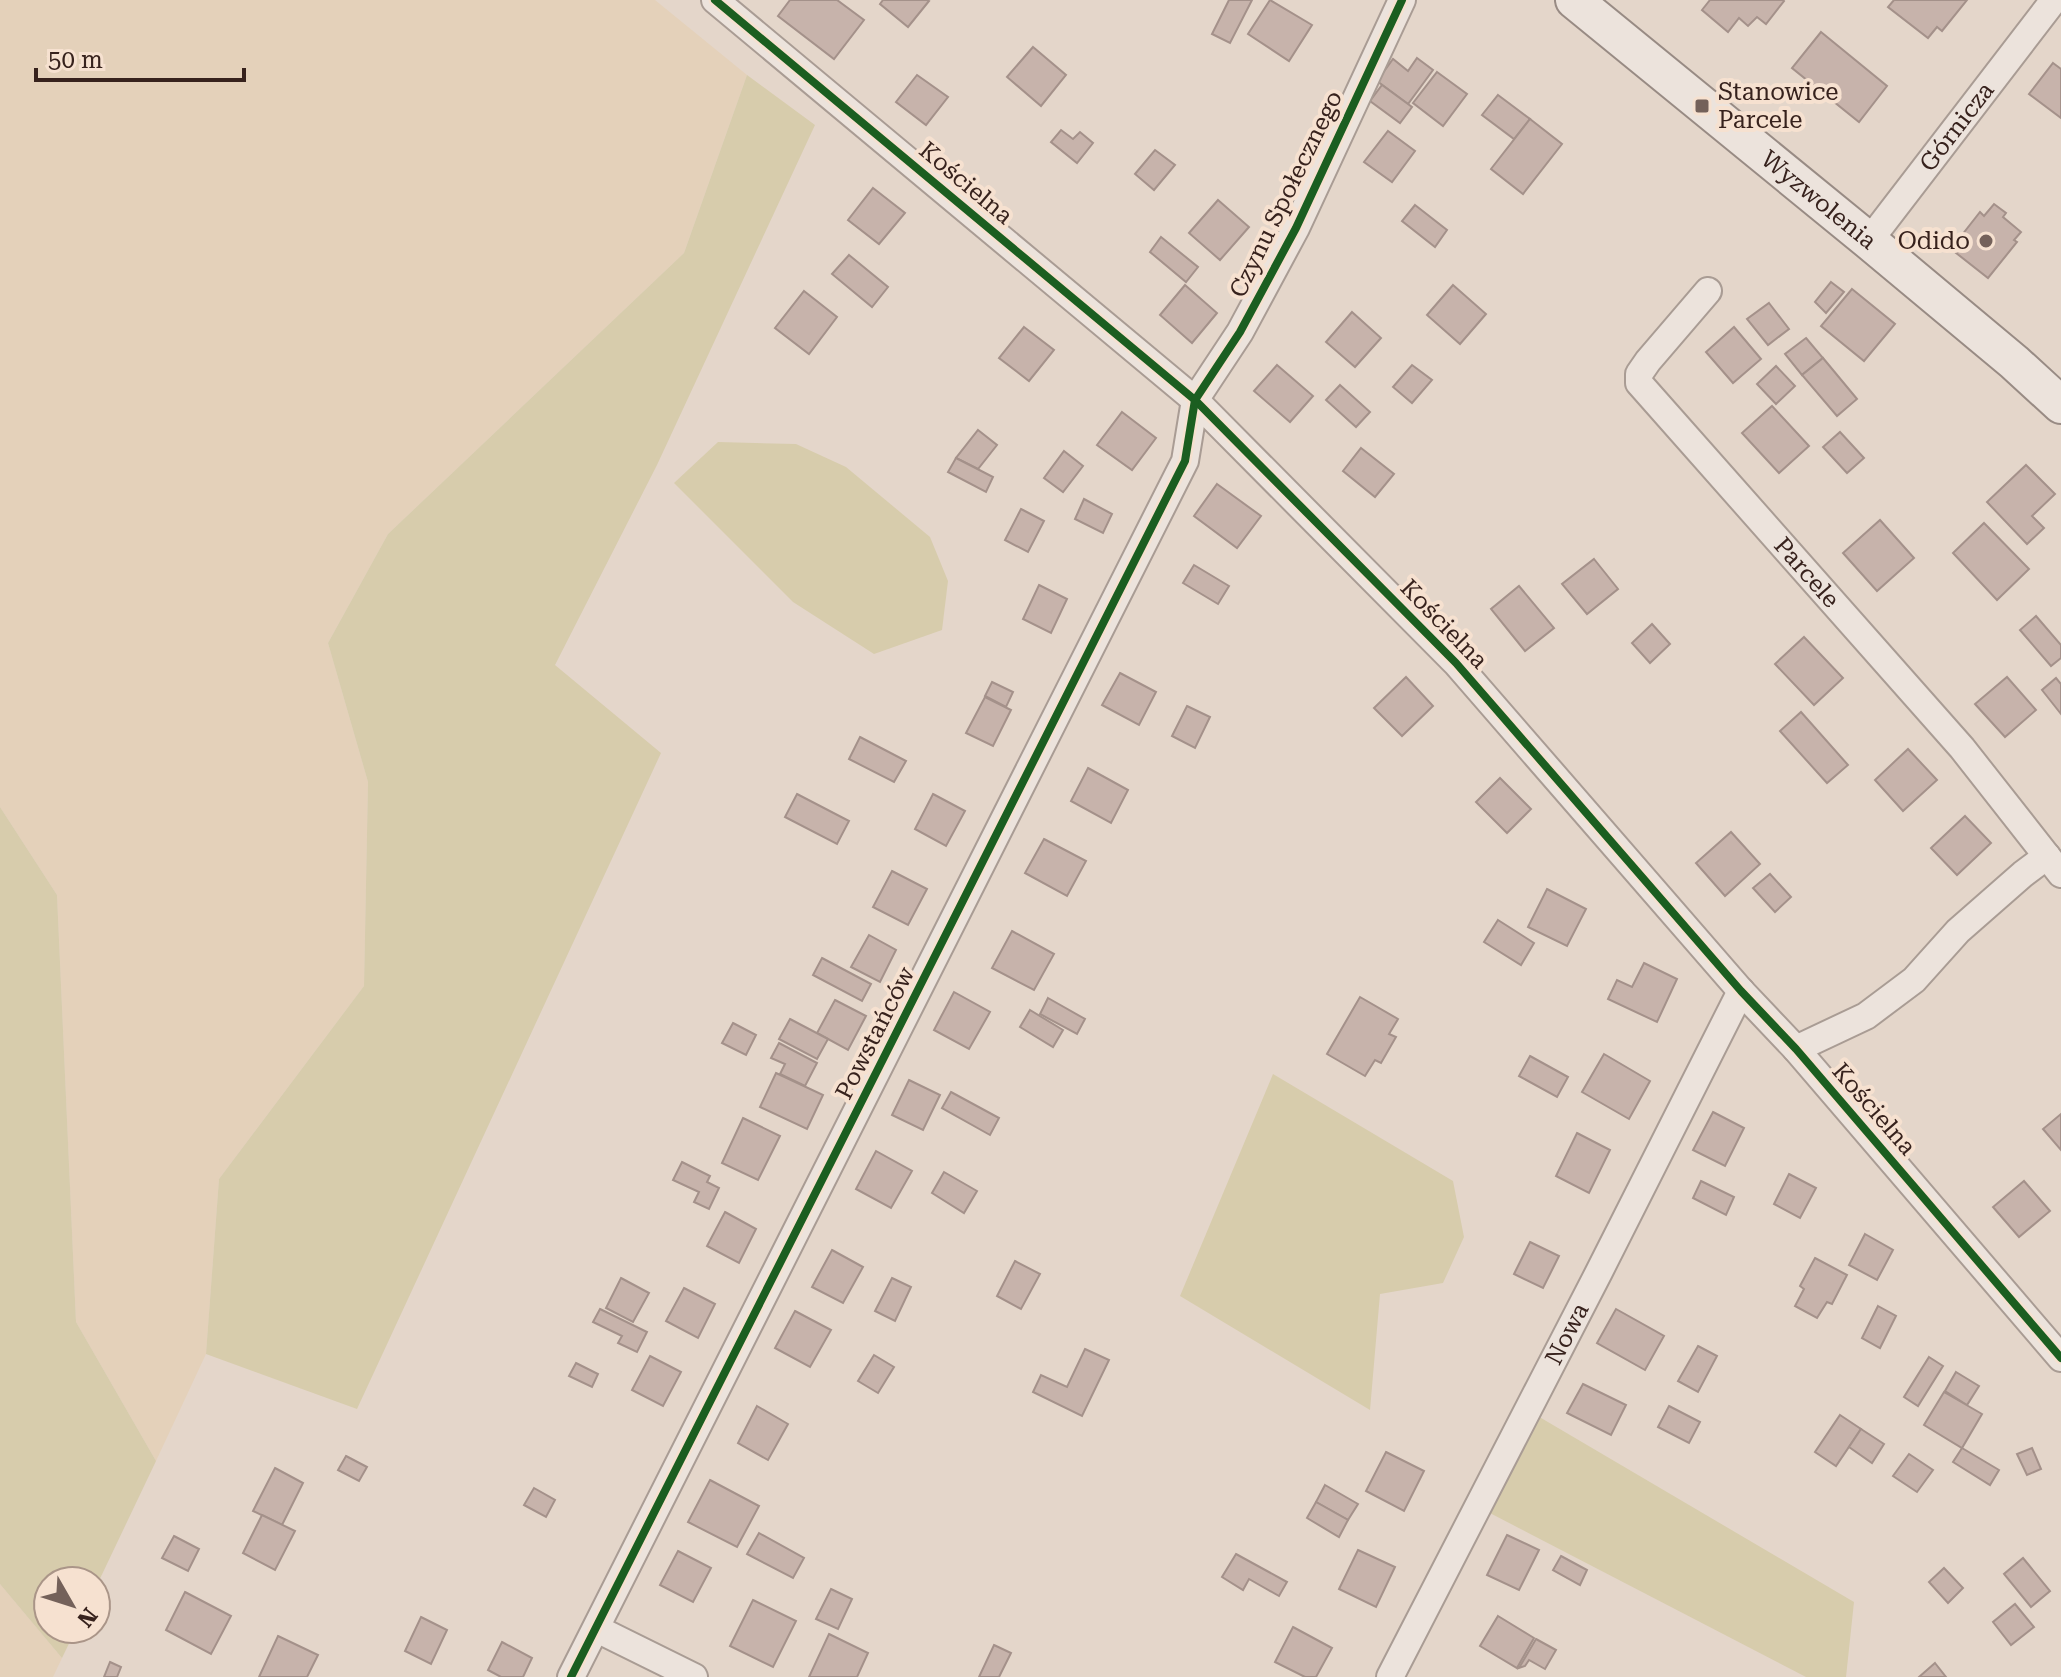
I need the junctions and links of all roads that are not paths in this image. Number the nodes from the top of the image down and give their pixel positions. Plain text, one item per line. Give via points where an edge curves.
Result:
1 (715, 0) edge
2 (1402, 0) edge
3 (1574, 0) edge
4 (2053, 11) edge
5 (1869, 241) junction
6 (1708, 291) dead end
7 (1195, 400) junction
8 (2061, 405) edge
9 (2054, 865) edge
10 (1741, 991) junction
11 (1796, 1049) junction
12 (2061, 1358) edge
13 (597, 1629) junction
14 (571, 1677) edge
15 (694, 1677) edge
16 (1390, 1677) edge

1 - 7 street, Kościelna
2 - 7 street, Czynu Społecznego via 1296,228 1240,332
3 - 5 main road, Wyzwolenia
4 - 5 street, Górnicza
5 - 8 main road, Wyzwolenia
6 - 9 street, Parcele via 1648,361 1639,383 1962,748
7 - 10 street, Kościelna via 1456,663
7 - 13 street, Powstańców via 1185,461
9 - 11 street, Parcele via 2023,874 1958,931 1914,980 1866,1016
10 - 11 street, Kościelna
10 - 16 street, Nowa
11 - 12 street, Kościelna
13 - 14 street, Powstańców
13 - 15 street

